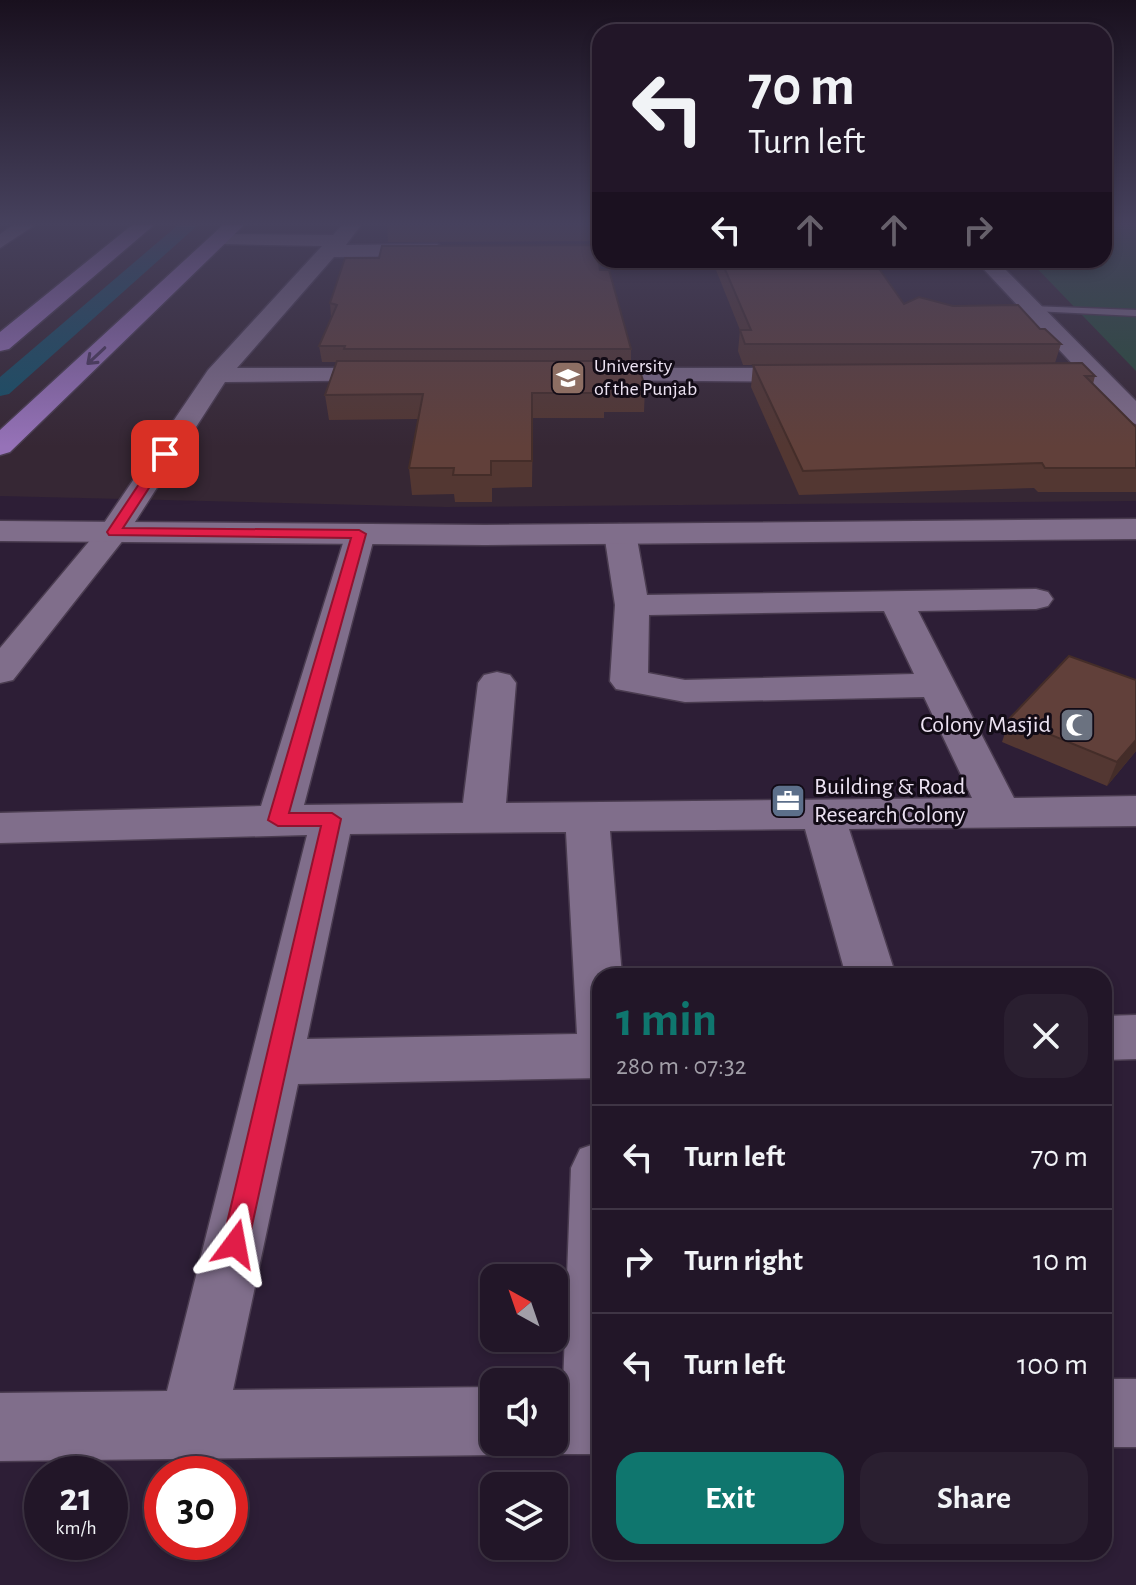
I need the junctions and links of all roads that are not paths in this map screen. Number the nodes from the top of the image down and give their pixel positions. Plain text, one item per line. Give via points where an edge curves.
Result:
1 (54, 299) edge
2 (156, 299) edge
3 (286, 299) edge
4 (1025, 299) edge
5 (1034, 308) junction
6 (1136, 313) edge
7 (0, 344) edge
8 (217, 375) junction
9 (409, 375) edge
10 (552, 375) edge
11 (840, 375) edge
12 (1063, 375) edge
13 (1095, 375) junction
14 (1136, 416) edge
15 (0, 446) edge
16 (1136, 529) edge
17 (0, 531) edge
18 (113, 532) junction
19 (620, 533) junction
20 (359, 534) junction
21 (1036, 599) dead end
22 (896, 601) junction
23 (632, 605) junction
24 (0, 672) edge
25 (497, 683) dead end
26 (937, 685) junction
27 (1136, 811) edge
28 (1001, 814) junction
29 (823, 816) junction
30 (332, 819) junction
31 (483, 819) junction
32 (587, 819) junction
33 (278, 820) junction
34 (0, 828) edge
35 (596, 968) edge
36 (869, 968) edge
37 (1136, 1037) edge
38 (1112, 1038) edge
39 (592, 1056) edge
40 (277, 1062) junction
41 (592, 1287) edge
42 (1112, 1413) edge
43 (1136, 1413) edge
44 (583, 1420) edge
45 (480, 1421) edge
46 (192, 1425) junction
47 (0, 1427) edge

1 - 7 highway
2 -> 15 highway
3 - 8 street
4 - 5 street
5 - 6 lane
5 - 13 street
8 - 9 street
8 - 18 street
10 - 11 street
12 - 13 street
13 - 14 street
16 - 19 street
17 - 18 street
18 - 20 street
18 - 24 street
19 - 20 street
19 - 23 street
20 - 33 street
21 - 22 street
22 - 23 street
22 - 26 street
23 - 26 street via 629,681 685,691
25 - 31 street
26 - 28 street
27 - 28 street
28 - 29 street
29 - 32 street
29 - 36 street
30 - 31 street
30 - 33 street
30 - 40 street
31 - 32 street
32 - 35 street
33 - 34 street
37 - 38 street
39 - 40 street
40 - 46 street
41 - 44 street
42 - 43 street
45 - 46 street
46 - 47 street

